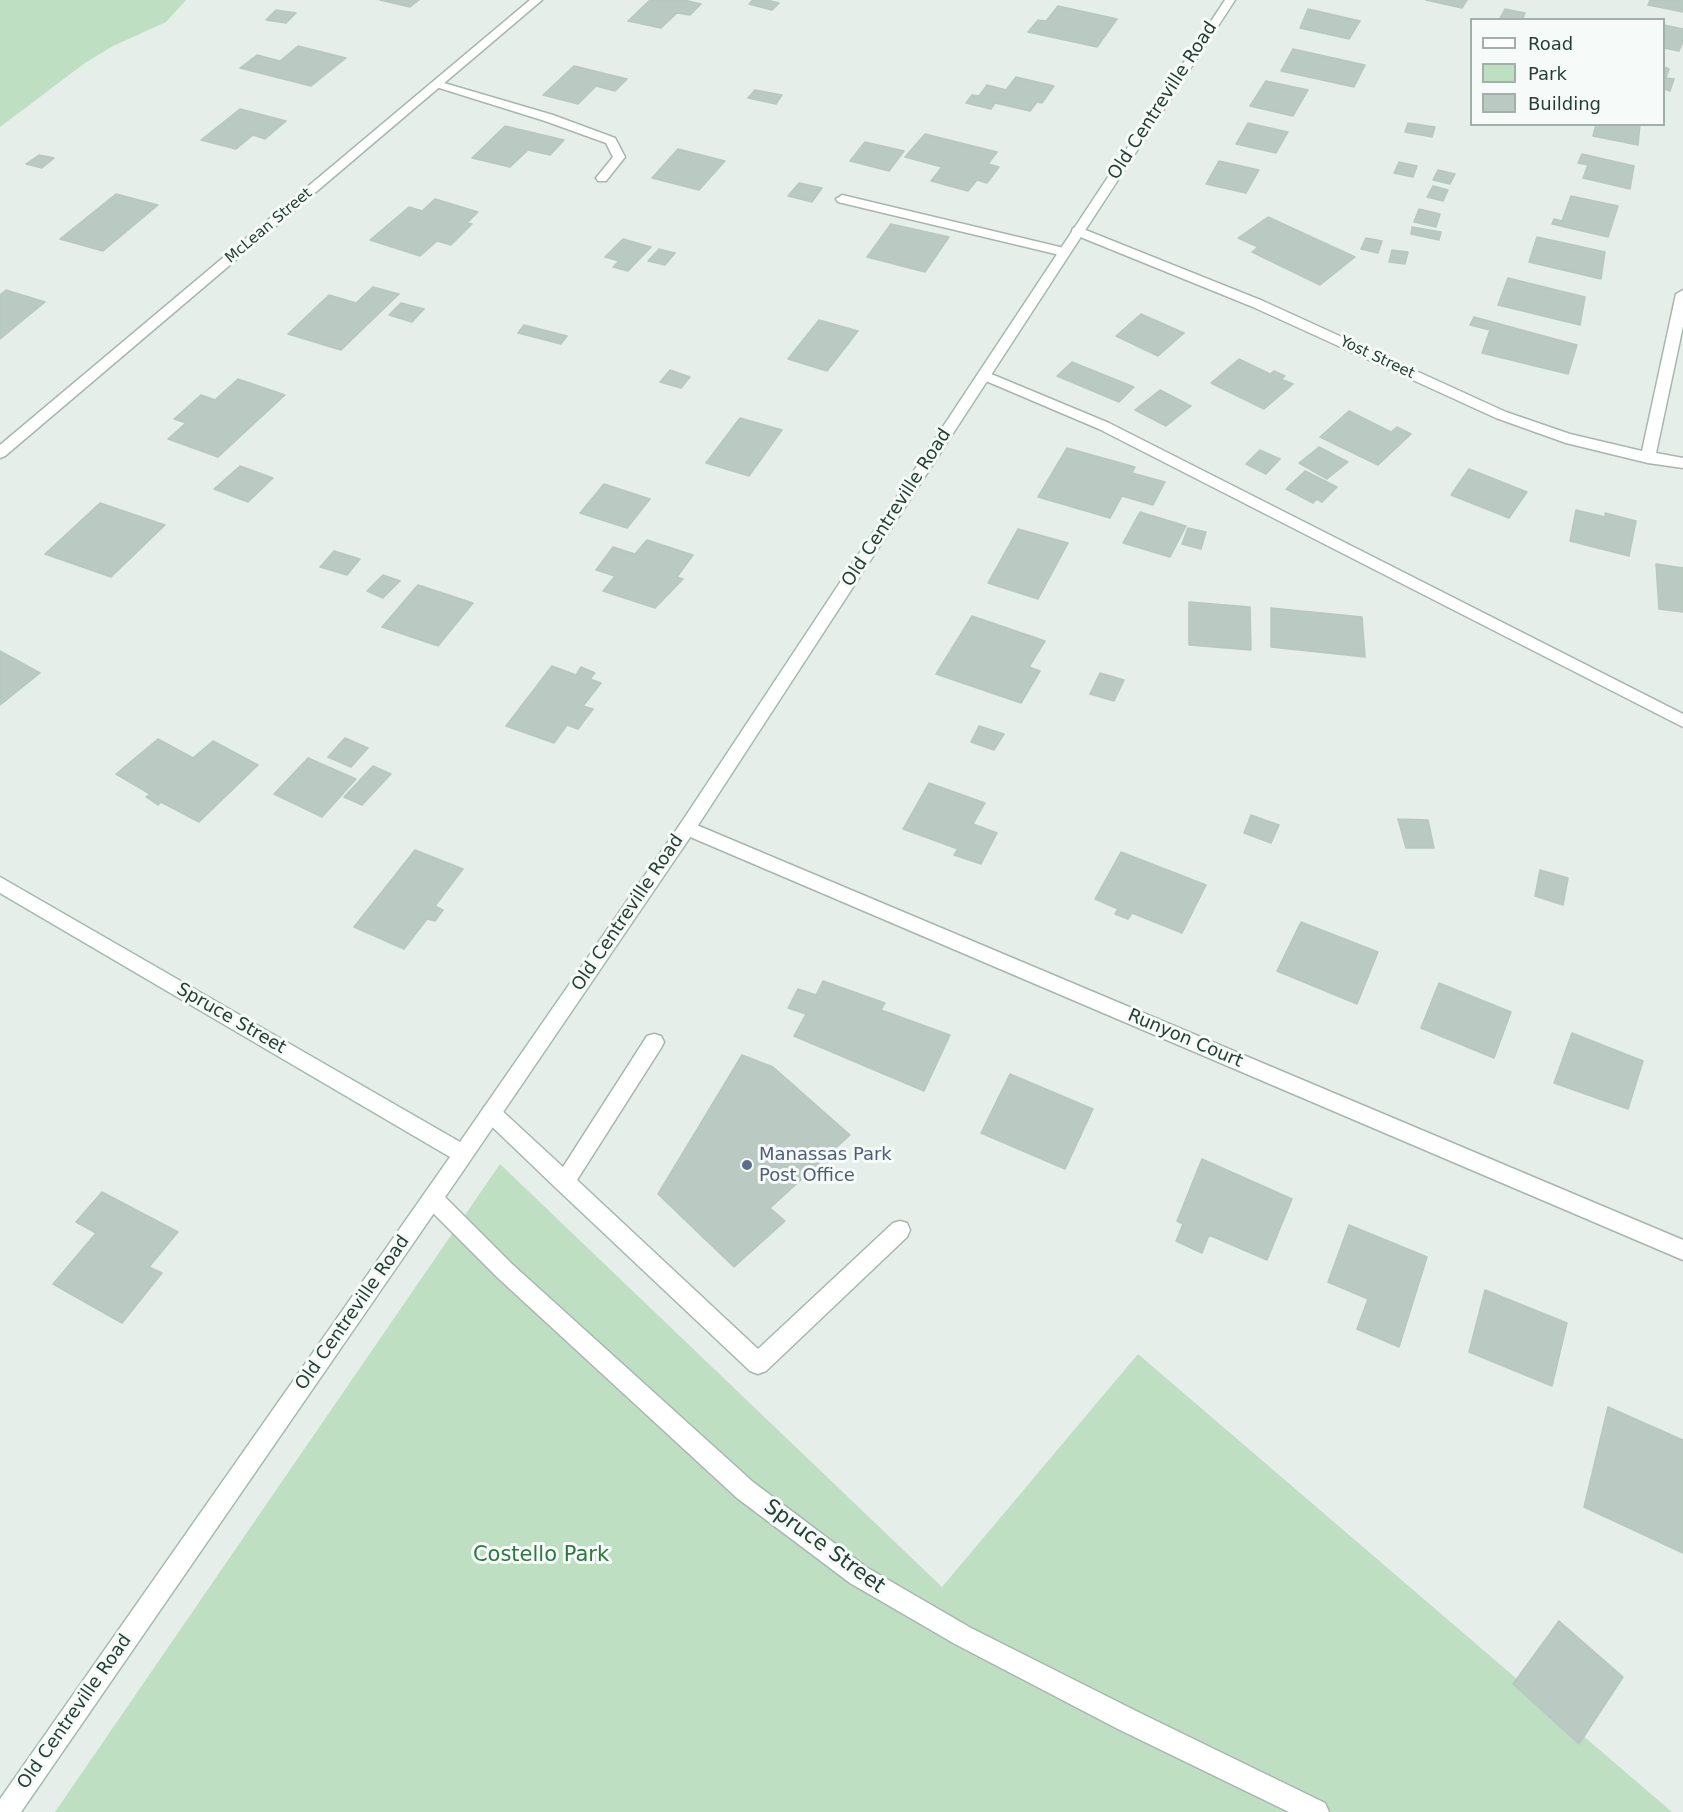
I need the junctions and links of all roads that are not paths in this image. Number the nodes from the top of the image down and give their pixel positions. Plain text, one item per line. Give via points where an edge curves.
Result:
1 (537, 0) edge
2 (1230, 0) edge
3 (437, 84) junction
4 (602, 178) dead end
5 (842, 199) dead end
6 (1078, 231) junction
7 (1064, 252) junction
8 (1683, 294) edge
9 (984, 375) junction
10 (0, 453) edge
11 (1648, 458) junction
12 (1683, 463) edge
13 (1683, 721) edge
14 (687, 828) junction
15 (0, 884) edge
16 (654, 1042) dead end
17 (491, 1113) junction
18 (463, 1154) junction
19 (564, 1183) junction
20 (433, 1199) junction
21 (900, 1230) dead end
22 (1683, 1250) edge
23 (6, 1812) edge
24 (1316, 1812) edge

1 - 3 street, McLean Street
2 - 6 street, Old Centreville Road
3 - 4 street via 611,141 619,157
3 - 10 street, McLean Street
5 - 7 street
6 - 7 street, Old Centreville Road
6 - 11 street, Yost Street via 1258,304 1501,415 1566,438
7 - 9 street, Old Centreville Road
8 - 11 street
9 - 13 street via 1104,426
9 - 14 street, Old Centreville Road
11 - 12 street, Yost Street
14 - 17 street, Old Centreville Road
14 - 22 street, Runyon Court
15 - 18 street, Spruce Street
16 - 19 street
17 - 18 street, Old Centreville Road
17 - 19 street
18 - 20 street, Old Centreville Road
19 - 21 street via 758,1364
20 - 23 street, Old Centreville Road
20 - 24 street, Spruce Street via 505,1271 745,1490 858,1575 963,1636

